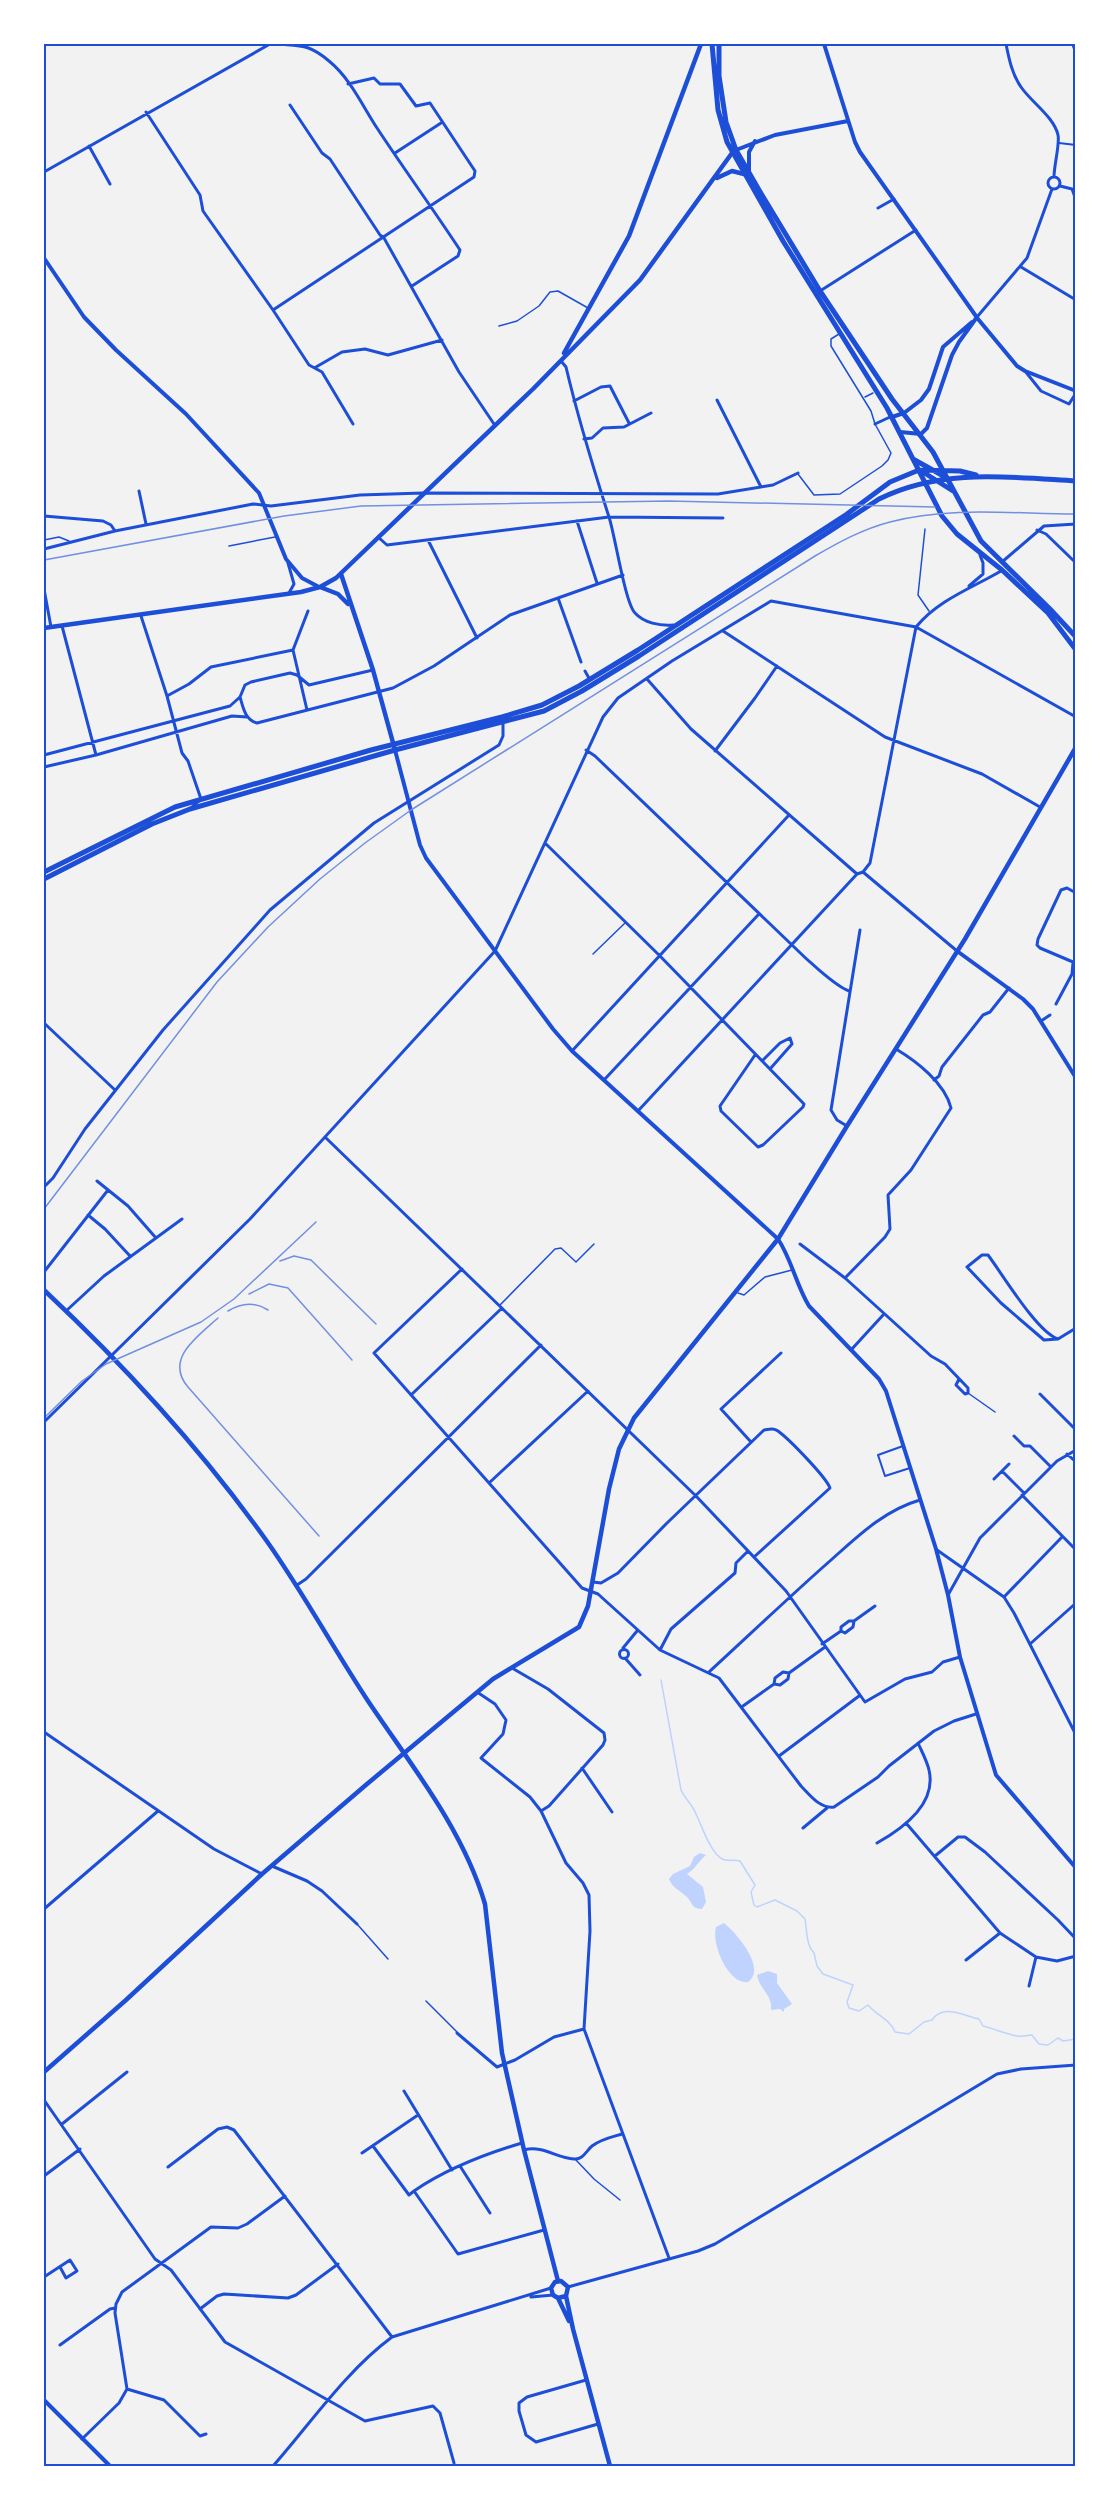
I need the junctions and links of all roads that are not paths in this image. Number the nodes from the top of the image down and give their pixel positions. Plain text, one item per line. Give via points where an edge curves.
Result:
1 (270, 44) edge
2 (278, 44) edge
3 (701, 44) edge
4 (712, 44) edge
5 (719, 44) edge
6 (824, 44) edge
7 (1004, 44) edge
8 (1072, 44) edge
9 (1076, 54) edge
10 (348, 84) junction
11 (290, 105) dead end
12 (146, 112) junction
13 (848, 120) junction
14 (442, 122) junction
15 (754, 141) junction
16 (1059, 143) junction
17 (1076, 145) edge
18 (89, 146) junction
19 (734, 151) junction
20 (395, 153) junction
21 (44, 172) edge
22 (747, 173) junction
23 (1054, 177) junction
24 (715, 179) junction
25 (110, 184) dead end
26 (1060, 186) junction
27 (1052, 189) junction
28 (894, 199) junction
29 (1076, 200) edge
30 (431, 207) junction
31 (878, 208) dead end
32 (916, 230) junction
33 (384, 238) junction
34 (44, 258) edge
35 (1021, 267) junction
36 (412, 286) junction
37 (820, 291) junction
38 (1076, 300) edge
39 (588, 308) junction
40 (273, 310) junction
41 (977, 317) junction
42 (499, 326) dead end
43 (578, 327) junction
44 (587, 333) junction
45 (841, 333) junction
46 (442, 340) junction
47 (560, 360) junction
48 (316, 367) junction
49 (1025, 371) junction
50 (877, 390) junction
51 (1076, 392) edge
52 (864, 398) junction
53 (717, 400) dead end
54 (574, 401) junction
55 (651, 413) dead end
56 (904, 413) junction
57 (892, 417) junction
58 (629, 423) junction
59 (354, 424) dead end
60 (494, 424) junction
61 (875, 424) junction
62 (900, 432) junction
63 (921, 434) junction
64 (584, 439) junction
65 (913, 459) junction
66 (918, 470) junction
67 (932, 470) junction
68 (943, 470) junction
69 (798, 473) joint
70 (977, 476) junction
71 (948, 479) junction
72 (937, 480) junction
73 (924, 481) junction
74 (1076, 482) edge
75 (761, 487) junction
76 (139, 490) dead end
77 (955, 492) junction
78 (423, 493) junction
79 (600, 494) junction
80 (264, 504) junction
81 (44, 516) edge
82 (609, 518) junction
83 (723, 518) dead end
84 (577, 521) junction
85 (146, 524) junction
86 (1076, 524) edge
87 (925, 529) dead end
88 (1037, 530) junction
89 (115, 531) junction
90 (277, 537) junction
91 (378, 537) junction
92 (428, 539) junction
93 (44, 540) edge
94 (69, 542) junction
95 (229, 546) dead end
96 (44, 549) edge
97 (975, 549) junction
98 (286, 559) junction
99 (1002, 562) junction
100 (1076, 564) edge
101 (1002, 570) junction
102 (341, 574) junction
103 (623, 575) junction
104 (597, 583) junction
105 (320, 587) junction
106 (44, 589) edge
107 (966, 589) junction
108 (289, 594) junction
109 (558, 598) junction
110 (352, 610) junction
111 (308, 611) dead end
112 (930, 612) junction
113 (141, 616) junction
114 (677, 624) junction
115 (62, 626) junction
116 (51, 627) junction
117 (916, 627) junction
118 (44, 628) edge
119 (723, 631) junction
120 (477, 638) junction
121 (1076, 638) edge
122 (293, 650) junction
123 (1076, 650) edge
124 (581, 662) dead end
125 (777, 666) junction
126 (373, 670) junction
127 (585, 671) dead end
128 (300, 677) junction
129 (647, 679) junction
130 (590, 680) junction
131 (379, 693) junction
132 (166, 696) junction
133 (240, 697) junction
134 (307, 710) junction
135 (247, 717) junction
136 (1076, 717) edge
137 (174, 722) junction
138 (503, 723) junction
139 (175, 732) junction
140 (93, 741) junction
141 (895, 742) junction
142 (1076, 747) edge
143 (394, 748) junction
144 (586, 750) junction
145 (715, 751) junction
146 (44, 755) edge
147 (96, 755) junction
148 (44, 767) edge
149 (201, 799) junction
150 (409, 800) junction
151 (1040, 807) junction
152 (190, 809) junction
153 (789, 815) junction
154 (545, 843) junction
155 (44, 872) edge
156 (863, 872) junction
157 (857, 874) junction
158 (44, 879) edge
159 (727, 884) junction
160 (1076, 893) edge
161 (758, 915) junction
162 (625, 922) junction
163 (860, 930) dead end
164 (792, 945) junction
165 (495, 951) junction
166 (957, 951) junction
167 (593, 954) dead end
168 (660, 956) junction
169 (1076, 956) edge
170 (1073, 962) junction
171 (691, 988) junction
172 (1008, 988) junction
173 (849, 991) junction
174 (1056, 1004) dead end
175 (1050, 1015) dead end
176 (721, 1019) junction
177 (1041, 1021) junction
178 (44, 1023) edge
179 (896, 1049) junction
180 (572, 1051) junction
181 (755, 1054) junction
182 (762, 1061) junction
183 (1073, 1068) edge
184 (770, 1069) junction
185 (1076, 1078) edge
186 (604, 1080) junction
187 (934, 1080) junction
188 (115, 1090) junction
189 (637, 1111) junction
190 (847, 1126) junction
191 (326, 1138) junction
192 (97, 1181) dead end
193 (44, 1187) edge
194 (108, 1190) junction
195 (88, 1215) junction
196 (182, 1219) dead end
197 (156, 1238) junction
198 (778, 1239) junction
199 (594, 1244) dead end
200 (800, 1244) dead end
201 (130, 1257) junction
202 (462, 1269) junction
203 (793, 1269) junction
204 (44, 1272) edge
205 (845, 1278) junction
206 (44, 1290) edge
207 (737, 1293) junction
208 (501, 1307) junction
209 (66, 1311) junction
210 (885, 1314) junction
211 (1042, 1327) junction
212 (1076, 1328) edge
213 (1035, 1334) junction
214 (1058, 1339) junction
215 (541, 1345) junction
216 (850, 1350) junction
217 (781, 1353) dead end
218 (112, 1356) junction
219 (959, 1379) junction
220 (588, 1390) junction
221 (968, 1393) junction
222 (1040, 1394) dead end
223 (411, 1395) junction
224 (995, 1412) dead end
225 (44, 1422) edge
226 (628, 1429) junction
227 (1076, 1430) edge
228 (1014, 1436) dead end
229 (448, 1437) junction
230 (752, 1442) junction
231 (903, 1446) junction
232 (1076, 1450) edge
233 (1067, 1454) junction
234 (1076, 1462) edge
235 (1009, 1464) dead end
236 (1051, 1467) junction
237 (910, 1468) junction
238 (1002, 1471) junction
239 (994, 1479) dead end
240 (489, 1483) junction
241 (1023, 1494) junction
242 (696, 1496) junction
243 (920, 1500) junction
244 (1062, 1537) junction
245 (936, 1550) junction
246 (748, 1551) junction
247 (1076, 1551) edge
248 (753, 1557) junction
249 (963, 1569) junction
250 (593, 1582) junction
251 (297, 1586) junction
252 (591, 1591) junction
253 (948, 1595) junction
254 (789, 1597) junction
255 (1004, 1597) junction
256 (1076, 1603) edge
257 (875, 1606) dead end
258 (637, 1631) junction
259 (1030, 1644) junction
260 (824, 1646) junction
261 (660, 1650) junction
262 (960, 1657) junction
263 (512, 1668) junction
264 (709, 1672) junction
265 (640, 1675) dead end
266 (477, 1692) junction
267 (860, 1696) junction
268 (742, 1706) junction
269 (976, 1714) junction
270 (44, 1732) edge
271 (1076, 1735) edge
272 (918, 1743) junction
273 (405, 1753) junction
274 (779, 1757) junction
275 (582, 1768) junction
276 (827, 1808) junction
277 (158, 1811) junction
278 (541, 1811) junction
279 (612, 1812) dead end
280 (906, 1823) junction
281 (802, 1828) dead end
282 (877, 1843) dead end
283 (935, 1856) junction
284 (272, 1866) junction
285 (1076, 1868) edge
286 (262, 1874) junction
287 (44, 1909) edge
288 (357, 1924) joint
289 (1000, 1933) junction
290 (1076, 1939) edge
291 (1036, 1957) junction
292 (1075, 1958) edge
293 (388, 1959) dead end
294 (966, 1959) dead end
295 (1029, 1986) dead end
296 (426, 2001) dead end
297 (584, 2029) junction
298 (457, 2032) joint
299 (505, 2065) junction
300 (1076, 2065) edge
301 (44, 2072) edge
302 (128, 2072) dead end
303 (404, 2091) dead end
304 (44, 2100) edge
305 (418, 2115) junction
306 (62, 2124) junction
307 (622, 2134) junction
308 (522, 2143) junction
309 (373, 2146) junction
310 (80, 2149) junction
311 (524, 2150) junction
312 (362, 2153) dead end
313 (575, 2160) junction
314 (460, 2166) junction
315 (168, 2167) dead end
316 (452, 2170) junction
317 (44, 2176) edge
318 (414, 2191) junction
319 (285, 2196) junction
320 (620, 2200) dead end
321 (490, 2213) dead end
322 (544, 2230) junction
323 (669, 2258) junction
324 (160, 2264) junction
325 (338, 2264) junction
326 (60, 2267) junction
327 (44, 2277) edge
328 (558, 2281) junction
329 (568, 2287) junction
330 (551, 2288) junction
331 (553, 2295) junction
332 (566, 2296) junction
333 (523, 2298) junction
334 (558, 2298) junction
335 (115, 2308) junction
336 (200, 2309) junction
337 (573, 2329) junction
338 (392, 2337) junction
339 (60, 2345) dead end
340 (586, 2380) junction
341 (128, 2389) junction
342 (44, 2400) edge
343 (328, 2402) junction
344 (599, 2424) junction
345 (206, 2434) dead end
346 (82, 2439) junction
347 (454, 2463) dead end
348 (110, 2466) edge
349 (273, 2466) edge
350 (610, 2466) edge

1 - 12 street
2 - 10 street via 301,45 318,53
3 - 39 main road via 629,236
4 - 19 main road via 718,110
5 - 19 main road via 723,110
6 - 13 street
7 - 16 street via 1018,82 1055,126
8 - 9 street
10 - 14 street via 374,78 380,84 400,84 416,106 430,103
10 - 20 street
11 - 33 street
12 - 18 street
12 - 40 street via 200,195 203,211
13 - 15 street
13 - 28 street via 860,152
14 - 20 street
14 - 30 street via 474,171 474,177
15 - 19 street
15 - 22 street
16 - 17 street
16 - 23 street
18 - 21 street
18 - 25 street
19 - 22 main road
19 - 24 main road
20 - 30 street
22 - 24 main road via 732,171
22 - 37 main road
22 - 45 main road via 795,262
23 - 26 street via 1060,180
23 - 27 street via 1048,182
24 - 44 main road via 640,280
26 - 27 street
26 - 29 street via 1072,189
27 - 35 street via 1037,235
28 - 31 street
28 - 32 street
30 - 33 street
30 - 36 street via 460,250 458,256
32 - 37 street
32 - 41 street
33 - 36 street
33 - 40 street
34 - 80 street via 84,318 186,414
35 - 38 street
35 - 41 street
36 - 46 street
37 - 56 main road
39 - 42 lane via 558,291 550,292 539,306 517,321
39 - 43 main road
40 - 48 street via 309,365
41 - 49 street
41 - 56 street via 943,347 929,389
41 - 63 street via 952,355 928,425
43 - 44 main road
43 - 47 main road
44 - 47 main road
45 - 50 main road
45 - 52 lane via 831,339 831,346
46 - 48 street via 388,355 365,349 342,352
46 - 60 street
47 - 54 street via 566,367
47 - 60 main road
48 - 59 street
49 - 51 street
49 - 51 street via 1041,390 1069,404
50 - 52 lane
50 - 57 main road
52 - 61 lane
53 - 75 street
54 - 58 street via 601,387 610,387
54 - 64 street
55 - 58 street
56 - 57 street
56 - 63 main road
57 - 61 street
57 - 62 main road
58 - 64 street via 617,429 603,428 592,438
60 - 78 main road
61 - 69 lane via 891,453 888,460 840,494 814,495
62 - 63 street
62 - 65 main road
63 - 68 main road
64 - 79 street
65 - 66 main road
65 - 67 main road
66 - 67 main road
66 - 72 main road
66 - 73 main road
66 - 114 main road via 890,482
67 - 68 main road
67 - 71 main road
68 - 70 main road
68 - 71 main road
69 - 75 street via 780,484
70 - 71 main road
70 - 74 main road
71 - 72 main road
71 - 77 main road
72 - 73 main road
72 - 77 main road
73 - 97 main road via 949,526
73 - 138 main road via 879,499 582,691 544,711
75 - 79 street via 718,494
76 - 85 street
77 - 99 main road via 976,534
78 - 79 street
78 - 80 street
78 - 91 main road
79 - 82 street
80 - 85 street
80 - 90 street
81 - 89 street via 103,521
82 - 83 street
82 - 84 street
82 - 103 street
84 - 92 street
84 - 104 street
85 - 89 street
86 - 88 street
87 - 112 lane via 918,596
88 - 99 street
88 - 100 street
89 - 94 street
90 - 95 lane
90 - 98 street
91 - 92 street via 387,545
91 - 102 main road
92 - 120 street
93 - 94 lane via 59,537
94 - 96 street
97 - 101 main road
97 - 107 street via 983,563 983,574
98 - 105 street via 302,578
98 - 108 street via 294,584
99 - 121 main road
101 - 107 street
101 - 123 main road via 1048,614
102 - 105 main road
102 - 110 main road
103 - 104 street
103 - 114 street via 630,608 635,614 652,623
104 - 109 street
105 - 108 main road
105 - 110 main road via 338,594
106 - 116 street
107 - 112 street
108 - 113 main road
109 - 120 street via 510,615
109 - 124 street
110 - 126 main road
111 - 122 street
112 - 117 street
113 - 115 main road
113 - 132 street
114 - 130 main road
115 - 116 main road
115 - 140 street
116 - 118 main road
117 - 119 street via 771,601
117 - 136 street
117 - 141 street
119 - 125 street
119 - 129 street
120 - 131 street via 410,680
122 - 128 street
122 - 132 street via 211,667
125 - 141 street
125 - 145 street
126 - 128 street via 309,685
126 - 131 main road
127 - 130 street
128 - 133 street via 288,673 251,682 245,685
128 - 134 street
129 - 144 street via 611,705
129 - 145 street
130 - 143 main road via 542,705
131 - 134 street
131 - 143 main road
132 - 137 street
133 - 135 street
133 - 137 street via 230,706
134 - 135 street via 257,723
135 - 139 street via 232,716
137 - 139 street
137 - 140 street
138 - 143 main road
138 - 150 street via 499,745
139 - 147 street
139 - 149 street
140 - 146 street
140 - 147 street
141 - 151 street via 982,774
141 - 156 street via 870,863
142 - 151 main road
143 - 149 main road
143 - 150 street
143 - 152 main road
144 - 154 street
144 - 159 street
145 - 153 street
147 - 148 street
149 - 152 street
149 - 155 main road via 151,817
150 - 165 street via 426,858
150 - 188 street via 270,910
151 - 166 main road
152 - 158 main road
153 - 157 street
153 - 159 street
154 - 162 street
154 - 165 street
156 - 157 street
156 - 166 street
157 - 164 street
159 - 161 street
159 - 168 street
160 - 170 street via 1067,888 1061,890 1037,945
161 - 164 street
161 - 171 street
162 - 167 lane
162 - 168 street
163 - 173 street
164 - 173 street
164 - 176 street
165 - 180 street
165 - 191 street
166 - 172 street
166 - 179 main road
168 - 171 street
168 - 180 street
169 - 170 street
170 - 174 street via 1072,974
171 - 176 street
171 - 186 street
172 - 177 street
172 - 187 street
173 - 190 street via 831,1110
175 - 177 street
176 - 181 street
176 - 189 street
177 - 183 street
178 - 188 street
179 - 187 street via 920,1064
179 - 190 main road
180 - 186 street
181 - 182 street
181 - 184 street via 720,1107 758,1147 804,1104
182 - 184 street
182 - 184 street via 790,1038 792,1044
183 - 185 street
186 - 189 street
187 - 205 street via 951,1108 911,1170 888,1195 890,1229
188 - 193 street
189 - 198 street
190 - 198 main road
191 - 202 street
191 - 218 street
192 - 194 street
194 - 195 street
194 - 197 street
195 - 201 street
195 - 204 street
196 - 197 street
197 - 201 street
198 - 203 street
198 - 207 main road
199 - 208 lane via 576,1262 561,1248 555,1249
200 - 205 street
201 - 209 street via 92,1285
202 - 208 street
202 - 223 street via 374,1353
203 - 207 lane via 765,1277 744,1294
203 - 216 street via 809,1306
205 - 210 street
206 - 209 main road
207 - 226 main road
208 - 215 street
208 - 223 street
209 - 218 main road
210 - 216 street
210 - 219 street
211 - 213 street
211 - 213 street via 988,1256 982,1255 968,1267
211 - 214 street
212 - 214 street
213 - 214 street via 1047,1341
215 - 220 street
215 - 229 street
216 - 231 street via 879,1379
217 - 230 street via 721,1409
218 - 225 street
218 - 251 main road via 241,1507
219 - 221 street
219 - 221 street via 956,1385
220 - 226 street
220 - 240 street
221 - 224 lane
222 - 227 street
223 - 229 street
226 - 242 street
226 - 250 main road via 609,1489
228 - 236 street
229 - 240 street
229 - 251 street
230 - 242 street
230 - 248 street via 764,1430 776,1429 830,1488
231 - 237 street
231 - 237 street via 878,1455 885,1476
232 - 233 street
233 - 234 street
233 - 236 street
235 - 238 street
236 - 241 street
237 - 243 street
238 - 239 street
238 - 241 street
240 - 252 street via 582,1588
241 - 244 street
241 - 249 street via 980,1538
242 - 246 street
242 - 250 street via 618,1573 601,1583
243 - 245 street
243 - 254 street via 893,1509
244 - 247 street
244 - 255 street
245 - 249 street
245 - 253 street
246 - 248 street
246 - 261 street via 736,1563 735,1573 671,1629
248 - 254 street
249 - 253 street
249 - 255 street
250 - 252 main road
251 - 273 main road via 359,1688
252 - 258 street
252 - 263 main road via 579,1627
253 - 262 street
254 - 260 street
254 - 264 street
255 - 259 street
256 - 259 street
257 - 260 street
258 - 261 street
258 - 265 street via 622,1649 628,1652 625,1658
259 - 271 street
260 - 267 street
260 - 268 street via 789,1673 780,1685 774,1684
261 - 264 street
262 - 267 street via 943,1662 932,1672 905,1679 865,1702
262 - 269 street
263 - 266 main road
263 - 275 street via 548,1689 604,1732 603,1745
264 - 268 street
266 - 273 main road
266 - 278 street via 495,1704 507,1720 503,1734 481,1758 530,1797
267 - 274 street
268 - 274 street
269 - 272 street via 943,1726
269 - 285 street via 996,1775
270 - 277 street
272 - 276 street via 878,1777 834,1808
272 - 280 street via 931,1781 926,1801
273 - 284 main road
273 - 299 main road via 446,1819 479,1884 485,1904
274 - 276 street via 801,1786
275 - 278 street
275 - 279 street
276 - 281 street
277 - 286 street via 214,1849
277 - 287 street
278 - 297 street via 566,1863 591,1900
280 - 282 street
280 - 283 street
283 - 289 street
283 - 290 street via 958,1837 965,1837
284 - 286 main road
284 - 288 street via 308,1881
286 - 301 main road
288 - 293 lane
289 - 291 street
289 - 294 street
291 - 292 street
291 - 295 street
296 - 298 lane
297 - 299 street via 554,2037
297 - 307 street
298 - 299 street via 491,2063 497,2067
299 - 308 main road
300 - 323 street via 997,2074 733,2234 698,2251
302 - 306 street
303 - 305 street
304 - 306 street
305 - 309 street
305 - 316 street
306 - 310 street
307 - 313 street via 593,2145
307 - 323 street
308 - 311 main road
308 - 314 street
309 - 312 street
309 - 318 street via 409,2195
310 - 317 street
310 - 324 street
311 - 313 street via 542,2150
311 - 322 main road
313 - 320 lane
314 - 316 street
314 - 321 street
315 - 319 street via 218,2129 227,2127 234,2130
316 - 318 street
318 - 322 street via 458,2254
319 - 324 street via 238,2228 211,2227
319 - 325 street
322 - 328 main road
323 - 329 street
324 - 335 street via 126,2289
324 - 336 street via 171,2270
325 - 336 street via 288,2298 224,2294
325 - 338 street
326 - 326 street via 70,2260 77,2271 66,2278
326 - 327 street
328 - 329 main road
328 - 330 main road
329 - 332 main road
330 - 331 main road
330 - 333 street
331 - 333 street
331 - 334 main road
332 - 334 main road
332 - 337 main road
333 - 338 street
334 - 337 main road
335 - 339 street
335 - 341 street
336 - 343 street via 225,2342
337 - 340 main road
338 - 343 street via 363,2361
340 - 344 main road
340 - 344 street via 527,2397 519,2403 526,2435 536,2442
341 - 345 street via 164,2400 200,2436
341 - 346 street via 122,2400
342 - 346 street
343 - 347 street via 365,2421 433,2406 440,2413
343 - 349 street
344 - 350 main road
346 - 348 street

